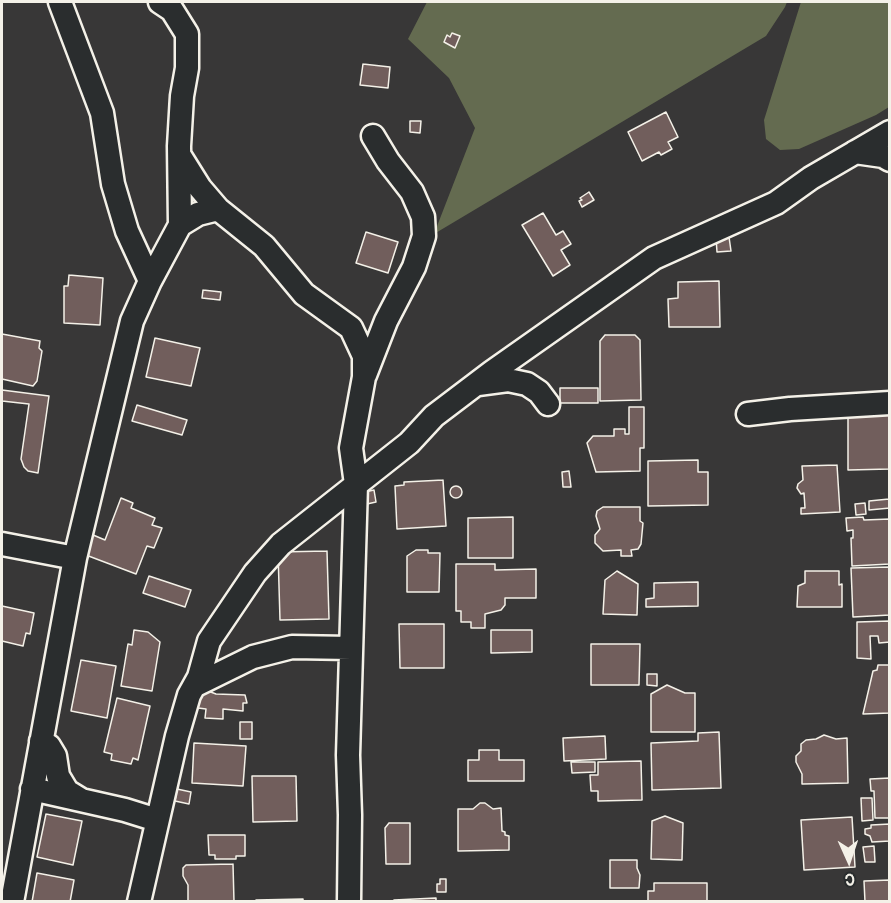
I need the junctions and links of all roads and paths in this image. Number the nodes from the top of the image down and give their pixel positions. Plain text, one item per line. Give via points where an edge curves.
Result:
1 (60, 2) edge
2 (168, 4) edge
3 (890, 132) edge
4 (373, 136) dead end
5 (855, 152) junction
6 (180, 154) junction
7 (890, 160) edge
8 (218, 209) junction
9 (180, 225) junction
10 (150, 281) junction
11 (364, 377) junction
12 (475, 385) junction
13 (890, 403) edge
14 (548, 404) dead end
15 (748, 414) dead end
16 (356, 484) junction
17 (2, 544) edge
18 (75, 558) junction
19 (351, 648) junction
20 (194, 686) junction
21 (41, 741) junction
22 (32, 789) junction
23 (81, 800) junction
24 (157, 820) junction
25 (12, 902) edge
26 (140, 902) edge
27 (350, 902) edge

1 - 10 street via 102,113 113,184 127,231
2 - 6 street via 187,34
3 - 5 street
4 - 11 street via 412,192 423,217 424,236
5 - 7 street
5 - 12 street via 776,203 654,258
6 - 8 street
6 - 9 street
8 - 9 street via 198,214
8 - 11 street via 264,246 304,294 351,328 363,356
9 - 10 street
10 - 18 street via 132,321
11 - 16 street via 351,448
12 - 14 street via 508,380 527,384
12 - 16 street
13 - 15 street
16 - 19 street
16 - 20 street via 281,544 255,573 209,641
17 - 18 street
18 - 21 street
19 - 20 street via 292,647 253,657
19 - 27 street
20 - 24 street via 177,736
21 - 22 street
21 - 23 street via 55,756 58,776 67,791
22 - 23 street
22 - 25 street
23 - 24 street
24 - 26 street

